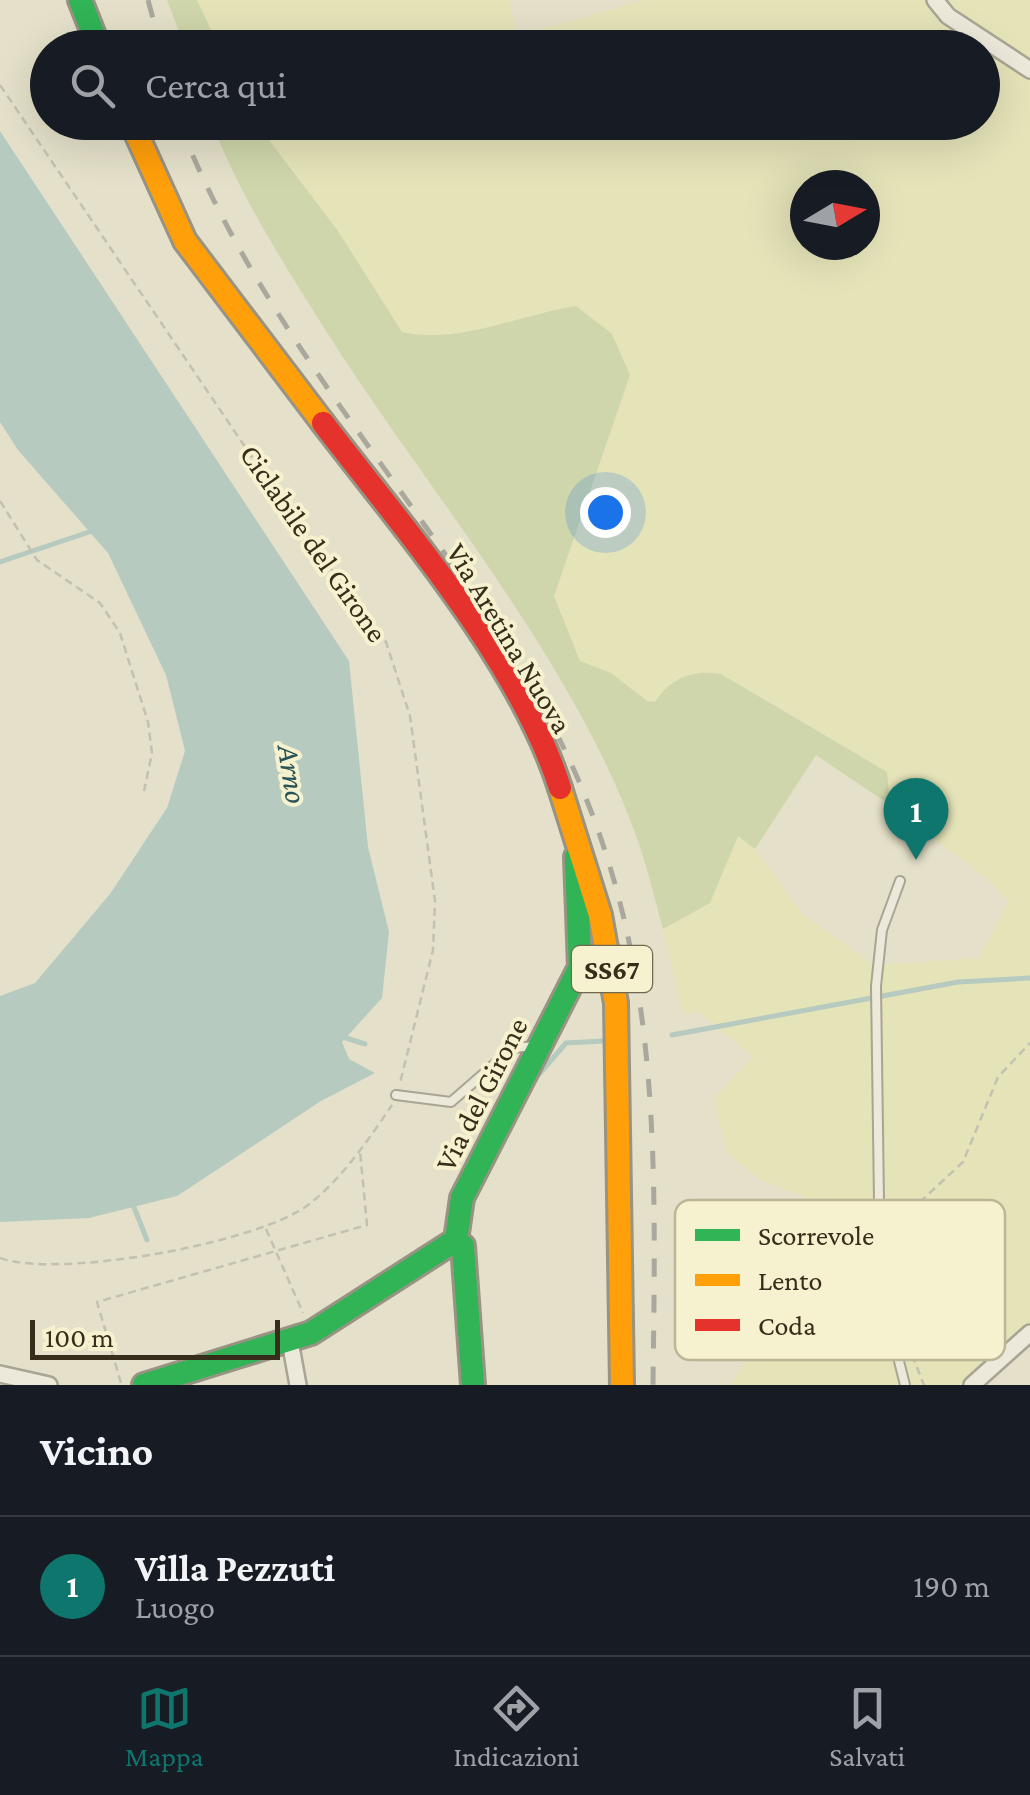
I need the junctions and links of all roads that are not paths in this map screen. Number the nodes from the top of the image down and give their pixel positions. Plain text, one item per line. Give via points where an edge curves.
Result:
1 (80, 0) edge
2 (935, 0) edge
3 (92, 30) edge
4 (969, 30) edge
5 (1000, 50) edge
6 (1030, 70) edge
7 (139, 140) edge
8 (574, 833) junction
9 (900, 882) dead end
10 (539, 1046) junction
11 (396, 1095) road end
12 (879, 1200) edge
13 (456, 1240) junction
14 (299, 1333) junction
15 (1030, 1333) edge
16 (1005, 1355) edge
17 (899, 1360) edge
18 (1000, 1360) edge
19 (0, 1374) edge
20 (133, 1384) edge
21 (50, 1385) edge
22 (298, 1385) edge
23 (473, 1385) edge
24 (622, 1385) edge
25 (905, 1385) edge
26 (972, 1385) edge

1 - 3 main road
2 - 4 street
5 - 6 street
7 - 8 main road, Via Aretina Nuova / SS67 via 186,241 450,590 538,735
8 - 10 main road, Via del Girone via 580,968
8 - 24 main road, Via Aretina Nuova / SS67 via 600,915 616,1003
9 - 12 lane via 882,930 876,986
10 - 11 lane via 512,1048 451,1102
10 - 13 main road, Via del Girone via 475,1165
13 - 14 main road via 334,1320
13 - 23 main road, Via del Girone via 463,1246 468,1281
14 - 20 main road
14 - 22 street
15 - 16 street
17 - 25 lane
18 - 26 street
19 - 21 street

